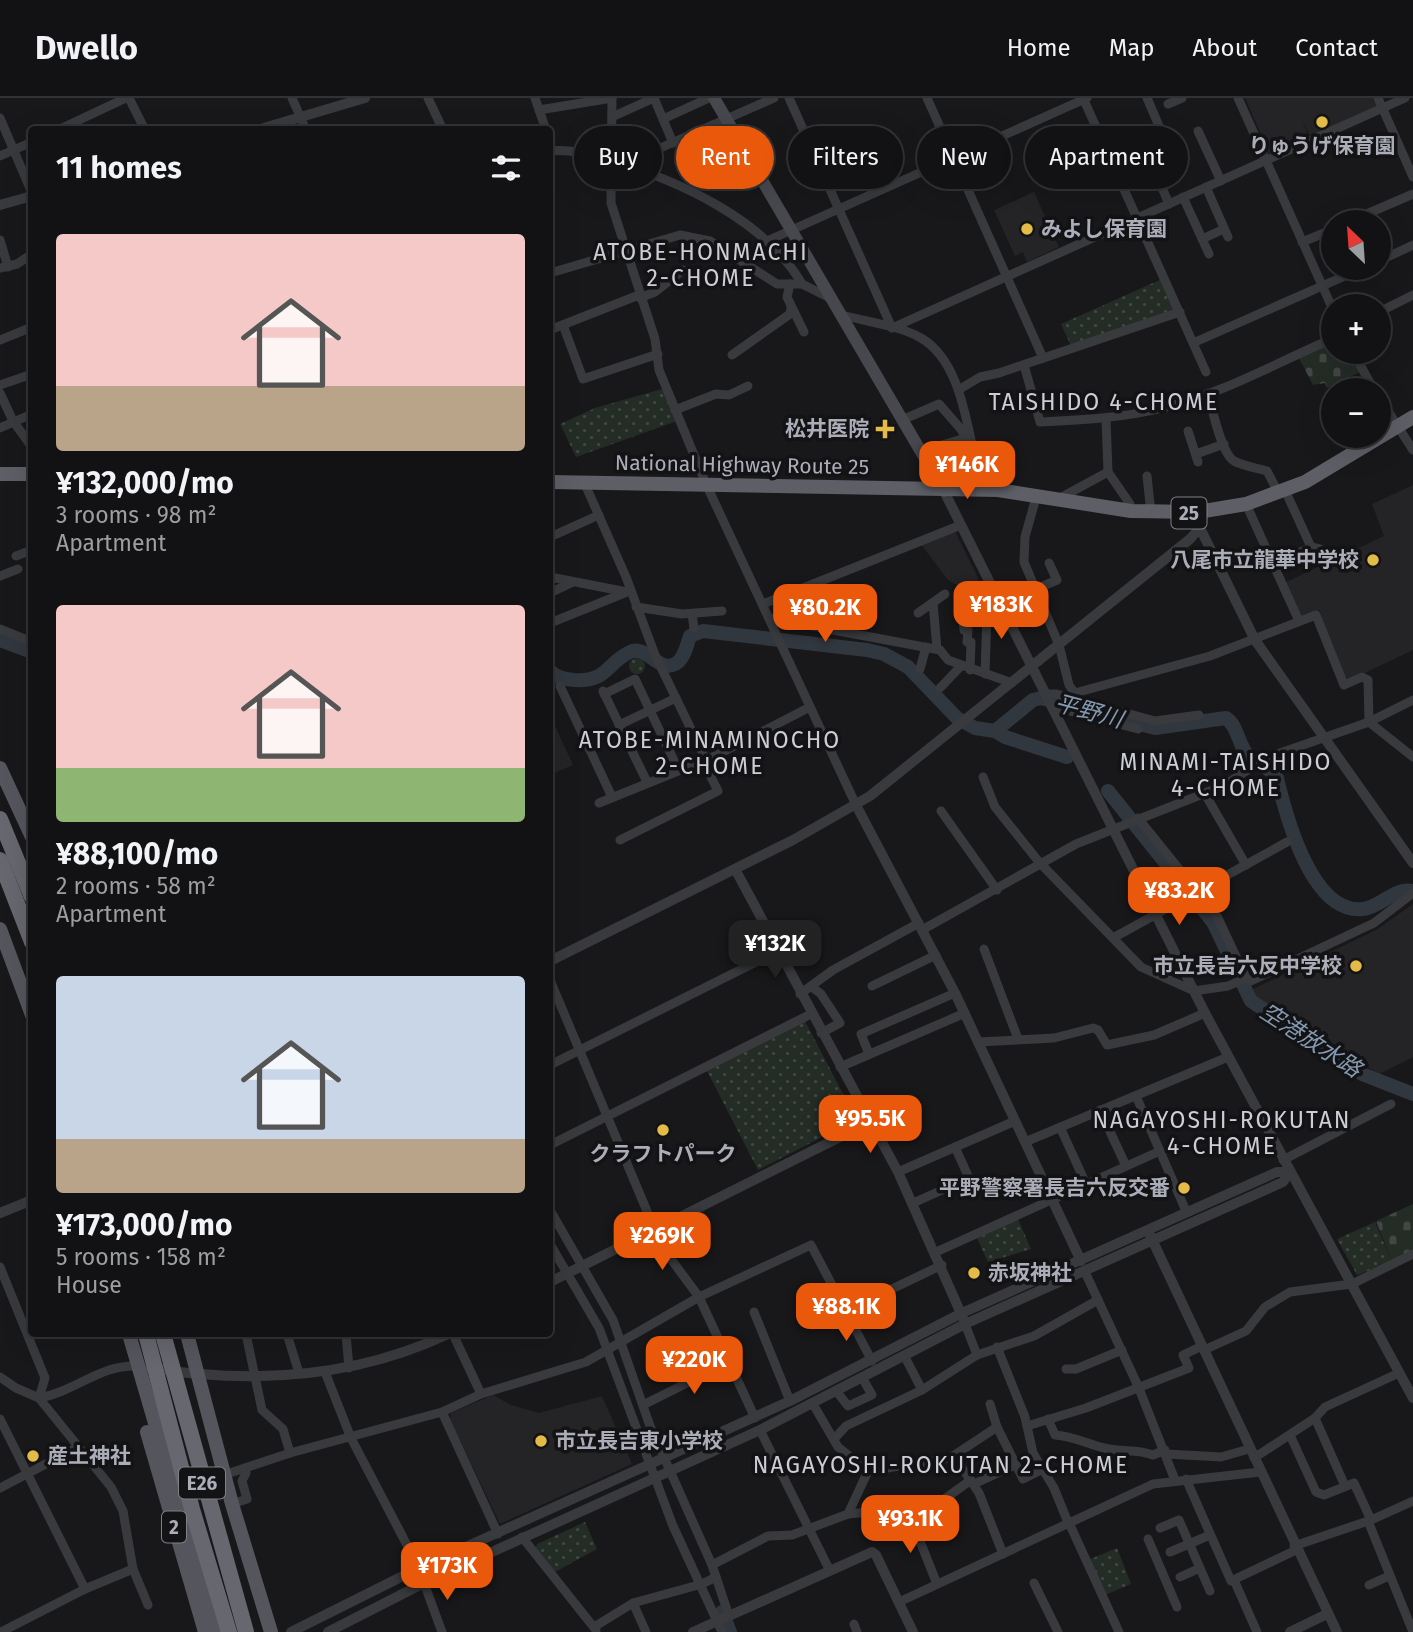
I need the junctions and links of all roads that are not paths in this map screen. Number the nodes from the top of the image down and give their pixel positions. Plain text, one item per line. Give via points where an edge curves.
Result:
1 (128, 98) edge
2 (292, 98) edge
3 (365, 98) edge
4 (428, 98) edge
5 (535, 98) edge
6 (612, 98) edge
7 (654, 98) edge
8 (712, 98) edge
9 (774, 98) edge
10 (789, 98) edge
11 (927, 98) edge
12 (1085, 98) edge
13 (1147, 98) edge
14 (1182, 98) edge
15 (1238, 98) edge
16 (1378, 98) edge
17 (1405, 98) edge
18 (1168, 104) dead end
19 (1382, 108) junction
20 (539, 110) junction
21 (301, 117) junction
22 (612, 117) junction
23 (0, 118) edge
24 (663, 119) junction
25 (727, 119) junction
26 (67, 126) edge
27 (143, 126) edge
28 (271, 126) edge
29 (304, 126) edge
30 (441, 126) edge
31 (545, 126) edge
32 (612, 126) edge
33 (939, 126) edge
34 (1097, 126) edge
35 (1159, 126) edge
36 (1011, 131) edge
37 (1198, 131) dead end
38 (673, 143) junction
39 (28, 144) edge
40 (553, 147) edge
41 (662, 148) edge
42 (14, 150) junction
43 (574, 151) edge
44 (0, 156) edge
45 (1265, 161) junction
46 (917, 173) edge
47 (662, 177) edge
48 (1413, 177) edge
49 (1221, 181) junction
50 (28, 185) edge
51 (1206, 187) junction
52 (612, 189) edge
53 (968, 189) edge
54 (1125, 189) edge
55 (1163, 189) edge
56 (1413, 194) edge
57 (28, 196) edge
58 (1184, 197) junction
59 (1169, 204) junction
60 (0, 205) edge
61 (839, 209) junction
62 (1376, 210) edge
63 (1138, 218) junction
64 (792, 230) junction
65 (1321, 235) edge
66 (1202, 239) junction
67 (0, 240) edge
68 (767, 241) junction
69 (1302, 243) junction
70 (1413, 245) edge
71 (626, 250) junction
72 (1209, 254) dead end
73 (1391, 255) edge
74 (28, 256) edge
75 (4, 267) edge
76 (683, 270) dead end
77 (553, 272) edge
78 (1007, 276) junction
79 (1336, 280) edge
80 (790, 284) junction
81 (802, 284) junction
82 (1322, 286) junction
83 (1326, 294) edge
84 (1413, 295) edge
85 (640, 297) junction
86 (832, 299) junction
87 (1391, 306) edge
88 (791, 308) junction
89 (1180, 312) junction
90 (842, 315) junction
91 (563, 325) junction
92 (892, 328) junction
93 (28, 329) edge
94 (553, 329) edge
95 (804, 332) dead end
96 (0, 340) edge
97 (1193, 343) junction
98 (1321, 344) edge
99 (658, 355) junction
100 (732, 355) dead end
101 (1043, 358) junction
102 (1024, 365) junction
103 (1206, 372) dead end
104 (28, 376) edge
105 (0, 386) edge
106 (748, 386) dead end
107 (960, 389) junction
108 (1208, 393) junction
109 (675, 410) junction
110 (28, 416) edge
111 (1391, 416) edge
112 (1413, 417) edge
113 (1106, 419) junction
114 (902, 420) junction
115 (13, 422) junction
116 (1398, 427) junction
117 (0, 428) edge
118 (1188, 431) dead end
119 (966, 438) junction
120 (28, 442) edge
121 (1224, 444) junction
122 (973, 449) junction
123 (1413, 450) edge
124 (921, 451) junction
125 (1108, 472) junction
126 (0, 474) edge
127 (28, 474) edge
128 (1147, 475) dead end
129 (553, 482) edge
130 (584, 482) junction
131 (706, 484) junction
132 (998, 490) junction
133 (944, 491) junction
134 (1281, 491) junction
135 (1037, 494) junction
136 (1060, 498) junction
137 (1246, 504) junction
138 (1131, 511) junction
139 (1198, 512) junction
140 (1152, 513) junction
141 (599, 515) junction
142 (961, 525) junction
143 (1200, 528) junction
144 (553, 536) edge
145 (1311, 547) junction
146 (28, 551) edge
147 (16, 555) dead end
148 (1324, 560) dead end
149 (1049, 563) dead end
150 (1273, 565) junction
151 (18, 569) dead end
152 (0, 576) edge
153 (553, 578) edge
154 (573, 582) junction
155 (1034, 590) junction
156 (553, 592) edge
157 (629, 592) junction
158 (964, 593) dead end
159 (945, 594) dead end
160 (998, 600) junction
161 (933, 603) junction
162 (762, 604) junction
163 (636, 607) junction
164 (722, 611) dead end
165 (918, 613) dead end
166 (692, 614) junction
167 (1046, 615) junction
168 (769, 618) junction
169 (1299, 621) junction
170 (553, 622) edge
171 (694, 628) dead end
172 (0, 629) edge
173 (28, 640) edge
174 (1255, 640) junction
175 (1059, 645) junction
176 (926, 647) junction
177 (937, 649) junction
178 (1032, 667) junction
179 (966, 668) junction
180 (920, 669) dead end
181 (985, 674) junction
182 (1012, 683) junction
183 (560, 686) dead end
184 (940, 688) dead end
185 (1045, 694) junction
186 (1078, 697) junction
187 (676, 698) junction
188 (1413, 700) edge
189 (1051, 706) junction
190 (810, 707) junction
191 (650, 710) junction
192 (1078, 713) junction
193 (1199, 715) dead end
194 (1369, 722) junction
195 (619, 725) junction
196 (1138, 729) dead end
197 (1326, 738) junction
198 (1413, 757) edge
199 (703, 758) junction
200 (0, 768) edge
201 (678, 769) junction
202 (983, 777) dead end
203 (646, 782) junction
204 (1205, 794) junction
205 (612, 797) junction
206 (599, 803) dead end
207 (856, 805) junction
208 (941, 811) dead end
209 (0, 818) edge
210 (1138, 818) junction
211 (1112, 827) junction
212 (28, 828) edge
213 (620, 840) dead end
214 (1287, 842) dead end
215 (0, 860) edge
216 (1039, 862) junction
217 (1413, 863) edge
218 (1246, 864) junction
219 (735, 869) junction
220 (28, 887) edge
221 (997, 890) junction
222 (1197, 890) junction
223 (1413, 894) edge
224 (1155, 914) junction
225 (920, 926) junction
226 (0, 929) edge
227 (28, 932) edge
228 (1113, 937) junction
229 (984, 949) dead end
230 (778, 951) junction
231 (936, 955) junction
232 (553, 960) edge
233 (1246, 978) junction
234 (872, 986) dead end
235 (553, 987) edge
236 (812, 987) junction
237 (1194, 991) junction
238 (955, 993) junction
239 (800, 994) junction
240 (28, 1004) edge
241 (965, 1013) junction
242 (1205, 1013) junction
243 (811, 1014) junction
244 (821, 1033) junction
245 (1018, 1039) junction
246 (978, 1042) junction
247 (579, 1050) junction
248 (869, 1054) junction
249 (1228, 1057) junction
250 (553, 1063) edge
251 (840, 1067) junction
252 (1136, 1096) junction
253 (1391, 1104) dead end
254 (1100, 1110) junction
255 (607, 1116) junction
256 (1015, 1121) junction
257 (870, 1122) junction
258 (1060, 1127) junction
259 (1025, 1142) junction
260 (553, 1143) edge
261 (955, 1147) junction
262 (1160, 1151) junction
263 (1283, 1160) junction
264 (1126, 1166) junction
265 (898, 1172) junction
266 (1290, 1172) junction
267 (1086, 1184) junction
268 (1052, 1199) junction
269 (28, 1202) edge
270 (913, 1203) junction
271 (1186, 1211) junction
272 (0, 1213) edge
273 (553, 1215) edge
274 (1147, 1227) junction
275 (655, 1230) junction
276 (1152, 1240) junction
277 (553, 1249) edge
278 (936, 1252) junction
279 (1413, 1254) edge
280 (581, 1265) junction
281 (942, 1265) junction
282 (0, 1267) edge
283 (1083, 1267) junction
284 (566, 1273) junction
285 (553, 1280) edge
286 (1352, 1284) junction
287 (699, 1297) junction
288 (1098, 1300) junction
289 (846, 1311) junction
290 (754, 1312) dead end
291 (963, 1318) junction
292 (28, 1336) edge
293 (28, 1337) edge
294 (130, 1337) edge
295 (147, 1337) edge
296 (164, 1337) edge
297 (188, 1337) edge
298 (247, 1337) edge
299 (288, 1337) edge
300 (346, 1337) edge
301 (442, 1337) edge
302 (452, 1337) edge
303 (621, 1343) junction
304 (997, 1347) junction
305 (1203, 1348) junction
306 (1122, 1350) junction
307 (607, 1351) junction
308 (977, 1355) junction
309 (905, 1357) junction
310 (872, 1362) junction
311 (729, 1363) junction
312 (138, 1366) junction
313 (349, 1368) junction
314 (1066, 1369) dead end
315 (325, 1372) junction
316 (299, 1373) junction
317 (257, 1375) junction
318 (199, 1376) junction
319 (1405, 1376) edge
320 (0, 1377) edge
321 (863, 1379) junction
322 (1138, 1386) junction
323 (922, 1390) junction
324 (837, 1392) junction
325 (481, 1394) junction
326 (39, 1398) junction
327 (1413, 1398) edge
328 (790, 1401) junction
329 (645, 1404) junction
330 (990, 1404) dead end
331 (813, 1405) junction
332 (442, 1412) junction
333 (755, 1418) junction
334 (1315, 1418) junction
335 (0, 1419) edge
336 (1048, 1419) junction
337 (1027, 1426) junction
338 (997, 1427) junction
339 (760, 1430) junction
340 (1290, 1435) junction
341 (351, 1438) junction
342 (834, 1439) junction
343 (79, 1447) junction
344 (1166, 1452) junction
345 (290, 1453) junction
346 (1252, 1453) junction
347 (954, 1456) junction
348 (665, 1460) junction
349 (1015, 1465) junction
350 (650, 1466) junction
351 (245, 1468) junction
352 (1043, 1469) junction
353 (868, 1471) junction
354 (671, 1472) junction
355 (1260, 1472) junction
356 (27, 1475) junction
357 (655, 1479) junction
358 (1186, 1479) junction
359 (1175, 1480) junction
360 (225, 1481) junction
361 (242, 1481) junction
362 (973, 1482) junction
363 (1345, 1486) junction
364 (0, 1488) edge
365 (1413, 1501) edge
366 (232, 1504) junction
367 (848, 1514) junction
368 (910, 1516) junction
369 (1370, 1520) junction
370 (1069, 1525) junction
371 (808, 1528) junction
372 (1160, 1528) dead end
373 (498, 1534) junction
374 (1210, 1535) junction
375 (522, 1537) junction
376 (1148, 1539) dead end
377 (1189, 1544) junction
378 (1295, 1548) junction
379 (1170, 1552) dead end
380 (1003, 1553) junction
381 (712, 1565) junction
382 (419, 1568) junction
383 (1200, 1568) junction
384 (133, 1569) junction
385 (829, 1569) junction
386 (1389, 1576) junction
387 (716, 1577) junction
388 (1180, 1577) dead end
389 (1234, 1580) junction
390 (424, 1583) junction
391 (1034, 1583) dead end
392 (702, 1584) junction
393 (937, 1584) junction
394 (1369, 1585) dead end
395 (85, 1589) junction
396 (1210, 1591) dead end
397 (633, 1602) junction
398 (899, 1602) junction
399 (148, 1605) dead end
400 (1177, 1607) dead end
401 (1327, 1614) junction
402 (729, 1616) junction
403 (720, 1626) edge
404 (596, 1629) edge
405 (1, 1632) edge
406 (205, 1632) edge
407 (216, 1632) edge
408 (229, 1632) edge
409 (246, 1632) edge
410 (271, 1632) edge
411 (291, 1632) edge
412 (328, 1632) edge
413 (442, 1632) edge
414 (646, 1632) edge
415 (693, 1632) edge
416 (913, 1632) edge
417 (1058, 1632) edge
418 (1119, 1632) edge
419 (1257, 1632) edge
420 (1290, 1632) edge
421 (1337, 1632) edge
422 (1413, 1632) edge

1 - 26 street
1 - 27 street
2 - 21 street
3 - 21 street
4 - 30 street
5 - 20 street
6 - 20 street
6 - 22 street
7 - 22 street
7 - 24 street
8 - 24 street
8 - 25 main road
9 - 25 street
10 - 61 street
11 - 33 street
12 - 34 street
12 - 36 street
13 - 35 street
14 - 18 street
15 - 45 street
16 - 19 street
17 - 19 street
19 - 45 street
19 - 48 street
20 - 31 street
21 - 28 street
21 - 29 street
22 - 32 street
23 - 42 street
24 - 38 street
25 - 38 street
25 - 64 main road
37 - 49 street
38 - 41 street
39 - 42 street
40 - 43 street
42 - 44 street
42 - 50 street
45 - 49 street
45 - 69 street
46 - 61 street
47 - 68 street via 702,196
49 - 51 street
51 - 58 street
51 - 66 street via 1226,233
52 - 71 street via 612,209
53 - 78 street
54 - 63 street
55 - 59 street
56 - 62 street
57 - 60 street
58 - 59 street
58 - 66 street
59 - 63 street
61 - 64 street
61 - 92 street
63 - 78 street
63 - 89 street
64 - 68 street
64 - 86 main road
65 - 69 street
66 - 72 street
67 - 75 street
68 - 81 street
69 - 82 street
70 - 73 street
71 - 77 street
71 - 80 street via 680,235 710,241 763,277
71 - 85 street
74 - 75 street
76 - 85 street via 655,292
78 - 92 street
78 - 101 street
79 - 82 street
80 - 81 street
80 - 88 street
81 - 86 street
82 - 83 street
82 - 97 street
84 - 87 street
85 - 91 street
85 - 99 street
86 - 90 main road
88 - 95 street
88 - 100 street via 790,314
89 - 97 street
89 - 101 street
90 - 92 street
90 - 114 main road
91 - 94 street
91 - 99 street via 583,379
92 - 107 street via 921,338 933,348
93 - 96 street
97 - 103 street
98 - 108 street
99 - 109 street
101 - 102 street
102 - 107 street via 980,377
102 - 113 street via 1040,422
104 - 105 street
105 - 115 street
106 - 109 street
107 - 122 street
108 - 113 street via 1165,408
108 - 121 street
109 - 131 street
110 - 115 street
111 - 116 street
112 - 116 highway, National Highway Route 25 / 25
113 - 125 street
114 - 119 street via 939,404
114 - 124 main road
115 - 117 street
115 - 120 street
116 - 123 street
116 - 134 highway, National Highway Route 25 / 25
118 - 121 street via 1197,458
119 - 122 street
119 - 124 street
121 - 134 street via 1235,461 1267,471
122 - 132 street
124 - 133 main road
125 - 136 street
125 - 138 street
126 - 127 highway
128 - 140 street
129 - 130 highway, National Highway Route 25 / 25
130 - 131 highway, National Highway Route 25 / 25
130 - 141 street
131 - 133 highway, National Highway Route 25 / 25
131 - 162 street
132 - 133 highway, National Highway Route 25 / 25
132 - 135 highway, National Highway Route 25 / 25
133 - 142 street
134 - 137 highway, National Highway Route 25 / 25
134 - 145 street
135 - 136 highway, National Highway Route 25 / 25
135 - 155 street via 1023,548
136 - 138 highway, National Highway Route 25 / 25
137 - 139 highway, National Highway Route 25 / 25
137 - 150 street
138 - 140 highway, National Highway Route 25 / 25
139 - 140 highway, National Highway Route 25 / 25
139 - 143 street
141 - 144 street
141 - 157 street
142 - 160 street
142 - 162 street
143 - 174 street
143 - 175 street
145 - 148 street via 1320,549
145 - 150 street
146 - 147 street
149 - 155 street via 1057,580
150 - 169 street
151 - 152 street
153 - 154 street
154 - 156 street
154 - 157 street
155 - 167 street
157 - 163 street
157 - 170 street
158 - 179 street via 958,630 968,630 967,642 971,642
159 - 161 street
160 - 167 street via 1003,597 1022,606 1019,614 1023,618
160 - 178 street
160 - 181 street via 987,612
161 - 165 street
161 - 177 street
162 - 168 street
163 - 166 street
163 - 187 street
164 - 166 street
166 - 171 street
167 - 175 street
168 - 176 street
168 - 190 street
169 - 174 street
169 - 194 street via 1316,615 1344,685 1362,677 1368,680
172 - 173 street
174 - 186 street
174 - 197 street
175 - 178 street
175 - 186 street via 1069,685
176 - 177 street
176 - 180 street
177 - 179 street
178 - 182 street
178 - 185 street
179 - 181 street
179 - 184 street
181 - 182 street
182 - 207 street
183 - 205 street
185 - 186 street
185 - 189 street
186 - 192 street
186 - 193 street via 1155,721
187 - 191 street
187 - 199 street
188 - 194 street
189 - 192 street
189 - 211 street
190 - 199 street
190 - 207 street
191 - 195 street
191 - 195 street via 635,679 603,692
191 - 201 street
192 - 196 street
194 - 197 street
194 - 198 street
195 - 203 street
197 - 204 street via 1260,762
197 - 217 street
199 - 201 street
199 - 213 street via 718,791
200 - 212 main road
201 - 203 street
202 - 216 street via 995,807
203 - 205 street
204 - 210 street
204 - 218 street
205 - 206 street
207 - 219 street
207 - 225 street
208 - 221 street
209 - 220 highway
210 - 211 street
210 - 222 street
211 - 216 street
211 - 224 street
214 - 218 street
215 - 227 highway
216 - 221 street
216 - 228 street
218 - 222 street
219 - 230 street
219 - 232 street
221 - 225 street
222 - 224 street
222 - 233 street via 1217,916
223 - 233 street via 1374,923 1251,981
224 - 228 street
224 - 237 street
225 - 231 street
225 - 236 street via 833,970
226 - 240 main road
228 - 237 street via 1140,967
229 - 245 street
230 - 239 street
230 - 247 street
231 - 234 street
231 - 238 street
233 - 237 street
235 - 247 street
236 - 239 street
236 - 244 street via 840,1023
237 - 242 street
238 - 241 street
238 - 248 street via 861,1034
239 - 243 street
241 - 246 street
241 - 248 street
242 - 245 street via 1154,1035 1107,1045 1093,1028 1054,1038
242 - 249 street
243 - 244 street
243 - 255 street
244 - 251 street
245 - 246 street
246 - 256 street
247 - 250 street
247 - 255 street
248 - 251 street
249 - 252 street
249 - 263 street
251 - 257 street
252 - 254 street
252 - 262 street
253 - 263 street
254 - 258 street
254 - 264 street
255 - 260 street
255 - 275 street
256 - 259 street
256 - 261 street
257 - 265 street
257 - 275 street
258 - 259 street
258 - 267 street
259 - 268 street
261 - 265 street
261 - 270 street via 969,1178
262 - 264 street
262 - 271 street
263 - 266 street
264 - 267 street
265 - 270 street
266 - 271 street via 1276,1172
266 - 276 street via 1283,1182
266 - 286 street
267 - 268 street
268 - 278 street
268 - 283 street
269 - 272 street
270 - 278 street
271 - 274 street
273 - 280 street
274 - 276 street
274 - 283 street
275 - 280 street
275 - 287 street
276 - 283 street
276 - 305 street
277 - 284 street
278 - 281 street
279 - 286 street
280 - 284 street
280 - 303 street
281 - 289 street
281 - 291 street
282 - 292 street
283 - 288 street
283 - 291 street
284 - 285 street
284 - 307 street via 599,1328
286 - 305 street via 1290,1292 1265,1307 1246,1331
286 - 319 street
287 - 289 street via 811,1245
287 - 303 street
287 - 311 street
288 - 304 street via 1034,1336
288 - 306 street
289 - 310 street
290 - 328 street
291 - 308 street
291 - 309 street
291 - 310 street
293 - 326 street via 45,1378
294 - 312 main road, 2
295 - 408 highway, E26, bridge
296 - 409 highway, E26, bridge
297 - 318 main road
298 - 317 street
299 - 316 street
300 - 313 street
301 - 313 street
302 - 325 street
303 - 307 street
303 - 329 street
304 - 308 street
304 - 337 street
305 - 322 street via 1183,1355 1189,1367
305 - 346 street
306 - 314 street
306 - 322 street
307 - 325 street via 586,1362
307 - 350 street
308 - 323 street
309 - 321 street
309 - 323 street
310 - 328 street
311 - 329 street
311 - 333 street
312 - 318 street
312 - 326 street via 99,1373 73,1389
312 - 406 main road, 2 via 134,1380
312 - 407 main road, 2
313 - 315 street
315 - 316 street
315 - 341 street
316 - 317 street
317 - 318 street
317 - 345 street via 262,1409 283,1429
318 - 360 main road
319 - 327 street
319 - 334 street via 1325,1407
320 - 326 street
321 - 324 street
321 - 324 street via 872,1395 848,1406
322 - 336 street
322 - 344 street
323 - 342 street via 846,1426
324 - 331 street
325 - 332 street
326 - 343 street
328 - 333 street
329 - 348 street
330 - 338 street
331 - 339 street
331 - 342 street
332 - 341 street
332 - 373 street
333 - 348 street
334 - 340 street
334 - 363 street
335 - 356 street
336 - 337 street
336 - 344 street via 1055,1435 1069,1435 1109,1449 1153,1455
337 - 352 street via 1033,1453
338 - 347 street
338 - 349 street
339 - 354 street
339 - 371 street
340 - 346 street
340 - 363 street via 1316,1492 1324,1495
341 - 345 street
341 - 382 street
342 - 353 street via 843,1453
343 - 356 street
343 - 384 street via 111,1487 122,1511
344 - 346 street
344 - 359 street
345 - 351 street
346 - 355 street
347 - 353 street
347 - 362 street
348 - 350 street
348 - 354 street
349 - 352 street via 1023,1479
349 - 362 street
350 - 357 street
350 - 373 street
351 - 360 street
351 - 361 street
352 - 370 street
353 - 367 street
354 - 357 street
354 - 381 street
355 - 358 street
355 - 378 street
356 - 364 street
356 - 395 street
357 - 375 street
357 - 392 street
358 - 359 street
358 - 374 street
359 - 370 street via 1153,1484
360 - 361 street
360 - 366 main road
361 - 366 street via 247,1499
362 - 368 street via 929,1513
362 - 380 street
363 - 369 street via 1354,1483
365 - 369 street
366 - 410 main road
367 - 368 street via 878,1511
367 - 371 street
368 - 393 street
369 - 378 street
369 - 386 street
370 - 380 street
370 - 418 street
371 - 381 street via 792,1535 768,1536
371 - 385 street
372 - 377 street via 1179,1520
373 - 382 street
374 - 377 street
374 - 389 street
375 - 390 street
375 - 404 street
376 - 400 street
377 - 379 street
377 - 383 street
378 - 389 street
378 - 401 street
380 - 393 street
381 - 387 street
382 - 411 street
383 - 388 street
383 - 396 street
384 - 395 street
384 - 399 street
385 - 398 street via 872,1552
385 - 402 street
386 - 394 street
386 - 422 street
387 - 392 street
387 - 402 street
389 - 419 street
390 - 412 street
390 - 413 street
391 - 417 street
392 - 397 street
392 - 403 street
393 - 398 street
395 - 405 street
397 - 404 street
397 - 414 street
398 - 416 street
401 - 420 street
401 - 421 street
402 - 403 street
403 - 415 street

